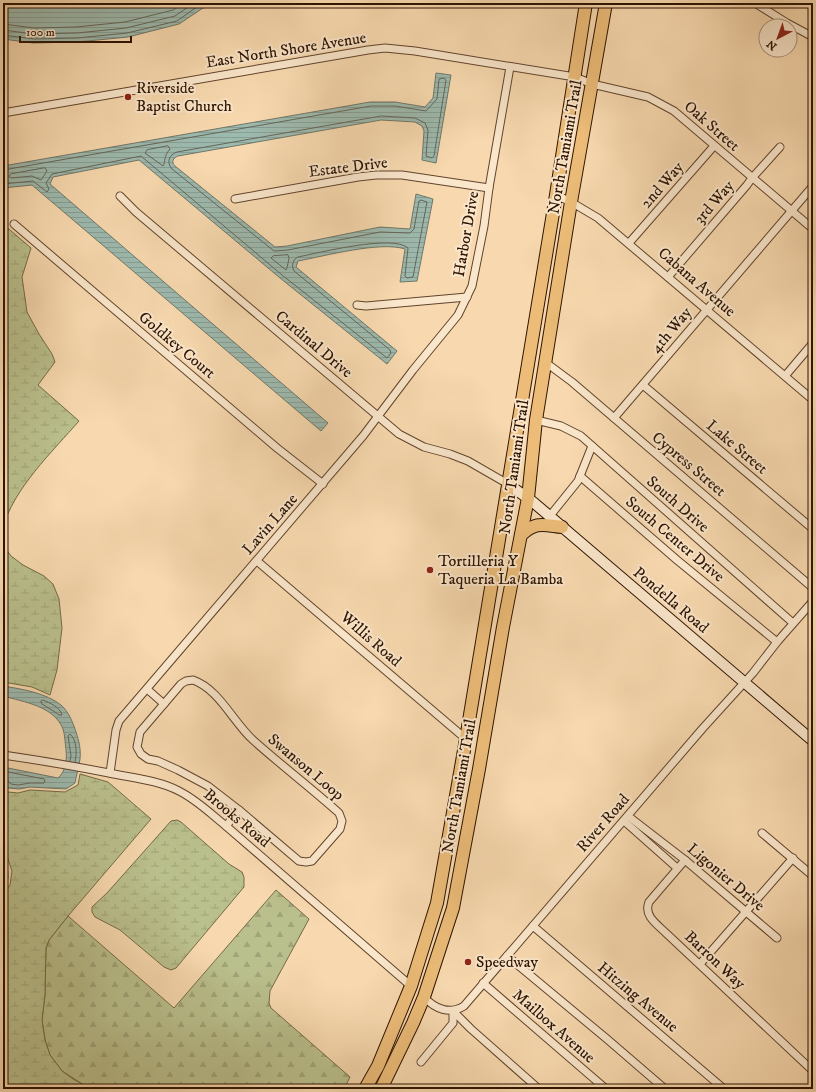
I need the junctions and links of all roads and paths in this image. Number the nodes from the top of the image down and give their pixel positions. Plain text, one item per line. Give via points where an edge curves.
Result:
1 (586, 3) edge
2 (606, 3) edge
3 (755, 3) edge
4 (813, 37) edge
5 (510, 67) junction
6 (575, 77) junction
7 (592, 84) junction
8 (3, 114) edge
9 (714, 146) junction
10 (780, 147) dead end
11 (752, 178) junction
12 (813, 186) edge
13 (489, 188) junction
14 (556, 195) junction
15 (120, 196) dead end
16 (235, 199) dead end
17 (571, 202) junction
18 (792, 211) junction
19 (14, 224) dead end
20 (813, 229) edge
21 (629, 243) junction
22 (668, 277) junction
23 (467, 297) junction
24 (357, 305) dead end
25 (707, 310) junction
26 (813, 343) edge
27 (545, 362) junction
28 (785, 376) junction
29 (643, 385) junction
30 (813, 400) edge
31 (378, 416) junction
32 (614, 418) junction
33 (536, 420) junction
34 (592, 446) junction
35 (580, 476) junction
36 (323, 484) junction
37 (508, 484) junction
38 (528, 498) junction
39 (549, 516) junction
40 (562, 527) junction
41 (813, 529) edge
42 (521, 535) junction
43 (257, 560) junction
44 (813, 588) edge
45 (813, 601) edge
46 (793, 624) junction
47 (777, 642) junction
48 (744, 682) junction
49 (146, 689) junction
50 (164, 704) junction
51 (466, 739) junction
52 (813, 740) edge
53 (3, 756) edge
54 (478, 769) junction
55 (110, 773) junction
56 (239, 810) junction
57 (626, 818) junction
58 (226, 826) junction
59 (762, 833) dead end
60 (658, 839) junction
61 (652, 846) junction
62 (793, 858) junction
63 (685, 860) junction
64 (677, 868) junction
65 (813, 876) edge
66 (746, 911) junction
67 (533, 926) junction
68 (777, 938) dead end
69 (507, 956) junction
70 (421, 957) junction
71 (700, 964) junction
72 (484, 984) junction
73 (411, 986) junction
74 (424, 997) junction
75 (453, 1011) junction
76 (413, 1023) junction
77 (421, 1062) dead end
78 (813, 1071) edge
79 (365, 1089) edge
80 (381, 1089) edge
81 (538, 1089) edge
82 (606, 1089) edge
83 (665, 1089) edge
84 (724, 1089) edge

1 - 6 main road, North Tamiami Trail
2 - 7 main road, North Tamiami Trail
3 - 4 street
5 - 6 street, East North Shore Avenue
5 - 8 street, East North Shore Avenue via 402,49 368,50
5 - 13 street, Harbor Drive
6 - 7 street, Oak Street
6 - 14 main road, North Tamiami Trail
7 - 9 street, Oak Street via 657,100 674,111
7 - 17 main road, North Tamiami Trail
9 - 11 street, Oak Street
9 - 21 street, 2nd Way
10 - 11 street, 3rd Way
11 - 18 street, Oak Street
11 - 22 street, 3rd Way
12 - 18 street, 4th Way
13 - 16 street, Estate Drive via 402,175 376,175
13 - 23 street, Harbor Drive via 472,286
14 - 17 street, Cabana Avenue
14 - 37 main road, North Tamiami Trail
15 - 31 street, Cardinal Drive
17 - 21 street, Cabana Avenue via 594,214
17 - 27 main road, North Tamiami Trail
18 - 20 street, Oak Street
18 - 25 street, 4th Way
19 - 36 street, Goldkey Court via 271,443
21 - 22 street, Cabana Avenue
22 - 25 street, Cabana Avenue
23 - 24 street, Harbor Drive
23 - 31 street, Lavin Lane via 458,314
25 - 28 street, Cabana Avenue
25 - 29 street, 4th Way
26 - 28 street
27 - 32 street, Cypress Street
27 - 33 main road, North Tamiami Trail
28 - 30 street, Cabana Avenue
29 - 32 street, 4th Way
29 - 41 street, Lake Street
31 - 36 street, Lavin Lane
31 - 37 street, Cardinal Drive via 415,444 459,457
32 - 44 street, Cypress Street
33 - 34 street, South Drive via 560,426 581,436
33 - 38 main road, North Tamiami Trail
34 - 35 street
34 - 46 street, South Drive
35 - 39 street
35 - 47 street, South Center Drive
36 - 43 street, Lavin Lane
37 - 38 main road, Pondella Road
37 - 51 main road, North Tamiami Trail
38 - 39 main road, Pondella Road
38 - 42 main road, North Tamiami Trail
39 - 40 main road, Pondella Road
40 - 42 main road via 537,525
40 - 48 main road, Pondella Road
42 - 54 main road, North Tamiami Trail
43 - 49 street, Lavin Lane
43 - 51 street, Willis Road
45 - 46 street, River Road
46 - 47 street, River Road
47 - 48 street, River Road
48 - 52 main road, Pondella Road
48 - 57 street, River Road
49 - 50 street
49 - 55 street, Lavin Lane via 119,721
50 - 56 street, Swanson Loop via 140,732 137,747 141,754 197,780
50 - 56 street, Swanson Loop via 186,681 198,682 216,697 252,739 339,813 342,825 312,861 302,862
51 - 54 main road via 475,751
51 - 70 main road, North Tamiami Trail via 437,903
53 - 55 street, Brooks Road
54 - 74 main road, North Tamiami Trail via 453,908
55 - 58 street, Brooks Road via 160,784 180,792
56 - 58 street
57 - 60 street, Ligonier Drive
57 - 61 street, Ligonier Drive
57 - 67 street, River Road
58 - 73 street, Brooks Road
59 - 62 street
60 - 61 street
60 - 63 street, Ligonier Drive
61 - 64 street, Ligonier Drive
62 - 65 street
62 - 66 street
63 - 64 street, Barron Way
63 - 66 street, Ligonier Drive
64 - 71 street, Barron Way via 649,902 647,910 650,918
66 - 68 street, Ligonier Drive
66 - 71 street
67 - 69 street, River Road
67 - 84 street, Hitzing Avenue
69 - 72 street, River Road
69 - 83 street
70 - 73 main road, North Tamiami Trail
70 - 74 main road via 419,983
71 - 78 street, Barron Way
72 - 75 street, River Road via 464,1006
72 - 82 street, Mailbox Avenue
73 - 76 main road via 414,999
73 - 79 main road, North Tamiami Trail via 378,1066
74 - 75 street via 438,1008
74 - 76 main road, North Tamiami Trail
75 - 77 street via 453,1023
75 - 81 street
76 - 80 main road, North Tamiami Trail

